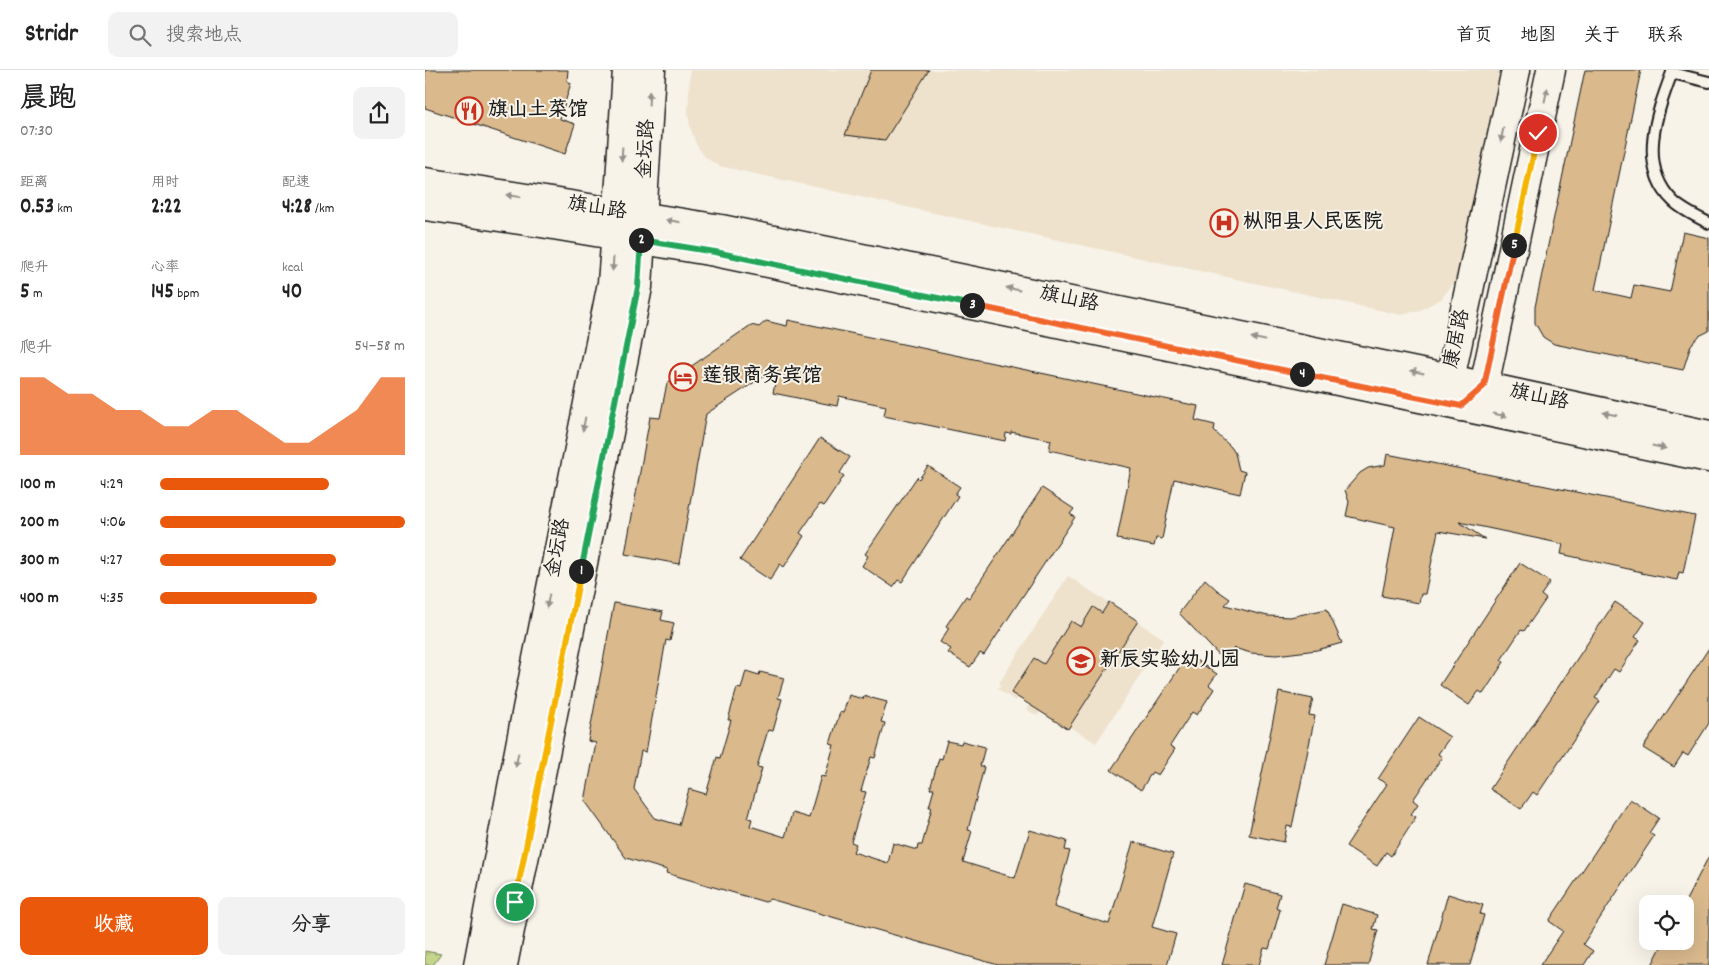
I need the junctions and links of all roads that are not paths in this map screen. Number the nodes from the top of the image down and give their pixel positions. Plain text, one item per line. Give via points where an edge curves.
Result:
1 (627, 70) edge
2 (651, 70) edge
3 (1516, 70) edge
4 (1551, 70) edge
5 (1673, 72) edge
6 (1709, 82) edge
7 (425, 182) edge
8 (425, 206) edge
9 (1709, 223) edge
10 (629, 226) junction
11 (1449, 379) junction
12 (1484, 386) junction
13 (1461, 406) junction
14 (1709, 435) edge
15 (1709, 458) edge
16 (478, 965) edge
17 (503, 965) edge

1 -> 10 main road, 金坛路
10 -> 2 main road, 金坛路
3 -> 11 main road, 康居路
12 -> 4 main road, 康居路
5 - 6 lane
5 - 9 lane via 1653,135 1658,181 1673,201
10 -> 7 main road, 旗山路
8 - 10 main road, 旗山路
11 -> 10 main road, 旗山路 via 721,229
10 - 13 main road, 旗山路 via 715,252
10 -> 16 main road, 金坛路 via 612,284
10 - 17 main road, 金坛路 via 638,287
11 - 12 main road, 旗山路
11 - 13 main road, 康居路
12 - 13 main road, 康居路
14 -> 12 main road, 旗山路
13 -> 15 main road, 旗山路

